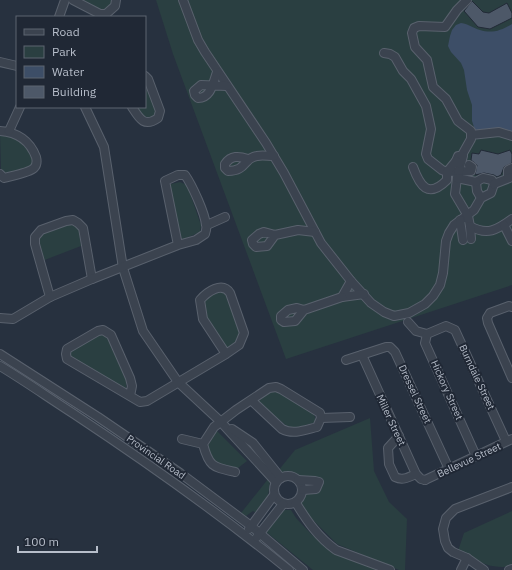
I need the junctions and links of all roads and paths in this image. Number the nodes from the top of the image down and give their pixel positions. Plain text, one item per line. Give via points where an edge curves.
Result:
1 (65, 0) edge
2 (73, 0) edge
3 (116, 0) edge
4 (183, 0) edge
5 (467, 0) edge
6 (59, 16) edge
7 (384, 53) dead end
8 (0, 62) edge
9 (16, 66) edge
10 (217, 72) junction
11 (146, 77) edge
12 (227, 86) junction
13 (19, 108) edge
14 (88, 108) edge
15 (133, 108) edge
16 (4, 131) edge
17 (471, 135) junction
18 (512, 136) edge
19 (266, 143) junction
20 (256, 156) junction
21 (274, 156) junction
22 (248, 160) dead end
23 (459, 160) junction
24 (469, 166) dead end
25 (413, 167) dead end
26 (512, 168) edge
27 (447, 172) junction
28 (458, 175) junction
29 (1, 178) edge
30 (510, 178) edge
31 (476, 182) junction
32 (494, 184) junction
33 (481, 198) junction
34 (306, 216) junction
35 (468, 216) junction
36 (225, 217) dead end
37 (512, 219) edge
38 (460, 220) junction
39 (207, 225) junction
40 (504, 225) junction
41 (470, 226) junction
42 (298, 230) junction
43 (315, 232) junction
44 (275, 234) dead end
45 (512, 241) edge
46 (178, 245) junction
47 (123, 268) junction
48 (92, 279) junction
49 (351, 281) junction
50 (364, 294) junction
51 (50, 297) junction
52 (342, 297) junction
53 (512, 307) edge
54 (304, 310) dead end
55 (0, 318) edge
56 (408, 322) dead end
57 (428, 334) junction
58 (0, 354) edge
59 (226, 354) junction
60 (362, 355) junction
61 (346, 360) dead end
62 (0, 366) edge
63 (512, 378) edge
64 (178, 382) junction
65 (130, 396) junction
66 (251, 400) junction
67 (89, 411) junction
68 (350, 417) dead end
69 (321, 418) junction
70 (83, 420) junction
71 (220, 421) junction
72 (399, 436) junction
73 (182, 439) dead end
74 (510, 440) edge
75 (203, 444) junction
76 (476, 456) junction
77 (449, 469) junction
78 (235, 472) dead end
79 (416, 474) junction
80 (279, 480) junction
81 (298, 480) junction
82 (425, 480) junction
83 (512, 487) edge
84 (302, 490) junction
85 (274, 495) junction
86 (296, 503) junction
87 (283, 504) junction
88 (251, 526) junction
89 (260, 533) junction
90 (244, 534) junction
91 (254, 541) junction
92 (467, 558) junction
93 (512, 569) edge
94 (289, 570) edge
95 (303, 570) edge
96 (390, 570) edge
97 (461, 570) edge
98 (484, 570) edge
99 (509, 570) edge

1 - 6 street
2 - 3 street via 100,14 106,14 115,6
4 - 10 street via 198,40
5 - 17 street via 445,27 419,26 414,28 412,33 415,47 427,60 433,87 446,99 458,121
7 - 27 street via 395,57 426,106 432,129 426,154 428,159
8 - 9 street
10 - 12 street
10 - 12 street via 212,85
11 - 15 street via 160,111 158,118 152,122 140,120
12 - 19 street
13 - 16 street
14 - 47 street via 104,147
16 - 29 street via 26,140 33,148 37,160 33,170
17 - 18 street via 499,132
17 - 23 street
19 - 20 street
19 - 21 street
20 - 21 street
20 - 22 street
21 - 34 street
23 - 27 street
23 - 28 street
24 - 28 street via 472,167 471,171
25 - 27 street via 424,188 437,188 447,180
26 - 30 street via 508,170
27 - 28 street
28 - 31 street
28 - 35 street via 455,194
30 - 32 street
31 - 32 street via 482,178 492,180
31 - 33 street
32 - 33 street via 491,193
33 - 35 street
34 - 42 street
34 - 43 street
35 - 38 street
35 - 41 street
36 - 39 street
37 - 40 street
38 - 41 street via 467,239
38 - 50 street via 446,241 440,285 425,304 409,314 394,316 384,312
39 - 46 street via 205,234 196,240
39 - 46 street via 192,184 185,175 178,175 165,181
40 - 41 street via 484,232
40 - 45 street
42 - 43 street
42 - 44 street
43 - 49 street
46 - 47 street
47 - 48 street
47 - 64 street via 143,331
48 - 51 street
48 - 51 street via 83,228 78,223 74,220 66,221 42,230 35,237 35,244
49 - 50 street
49 - 52 street
50 - 52 street
51 - 55 street via 13,319
52 - 54 street
53 - 63 street via 490,313 487,318
56 - 57 street via 416,330
57 - 74 street, Burndale Street via 446,326 455,330
57 - 76 street, Hickory Street via 425,343
58 - 67 street, Provincial Road
59 - 59 street via 239,345 244,333 230,294 223,288 213,290 200,300 203,319
59 - 64 street
60 - 61 street, Dressel Street
60 - 72 street, Miller Street
60 - 77 street, Dressel Street via 386,347 395,352
62 - 70 street, Provincial Road
64 - 65 street via 147,401 140,402
64 - 71 street
65 - 65 street via 130,378 111,335 104,330 98,331 67,349 67,359
66 - 69 street via 269,388 276,387 320,413
66 - 69 street via 288,432 317,427
66 - 71 street
67 - 70 street
67 - 88 street, Provincial Road via 180,473
68 - 69 street
70 - 90 street, Provincial Road via 173,481
71 - 75 street
71 - 80 street
72 - 79 street, Miller Street
72 - 79 street via 388,448 395,477 405,479
73 - 75 street
74 - 76 street
74 - 82 street, Bellevue Street
75 - 78 street via 214,467
76 - 77 street
77 - 82 street
79 - 82 street
80 - 81 street via 290,476
80 - 85 street via 274,486
81 - 84 street
81 - 84 street via 319,482 316,489
83 - 92 street via 455,509 446,518 443,529 448,548
84 - 86 street
85 - 87 street
85 - 88 street
86 - 87 street
86 - 96 street via 314,530 336,550
87 - 89 street
88 - 89 street, Provincial Road
88 - 90 street
89 - 91 street
89 - 95 street, Provincial Road
90 - 91 street, Provincial Road
91 - 94 street, Provincial Road
92 - 97 street
92 - 98 street
93 - 99 street

